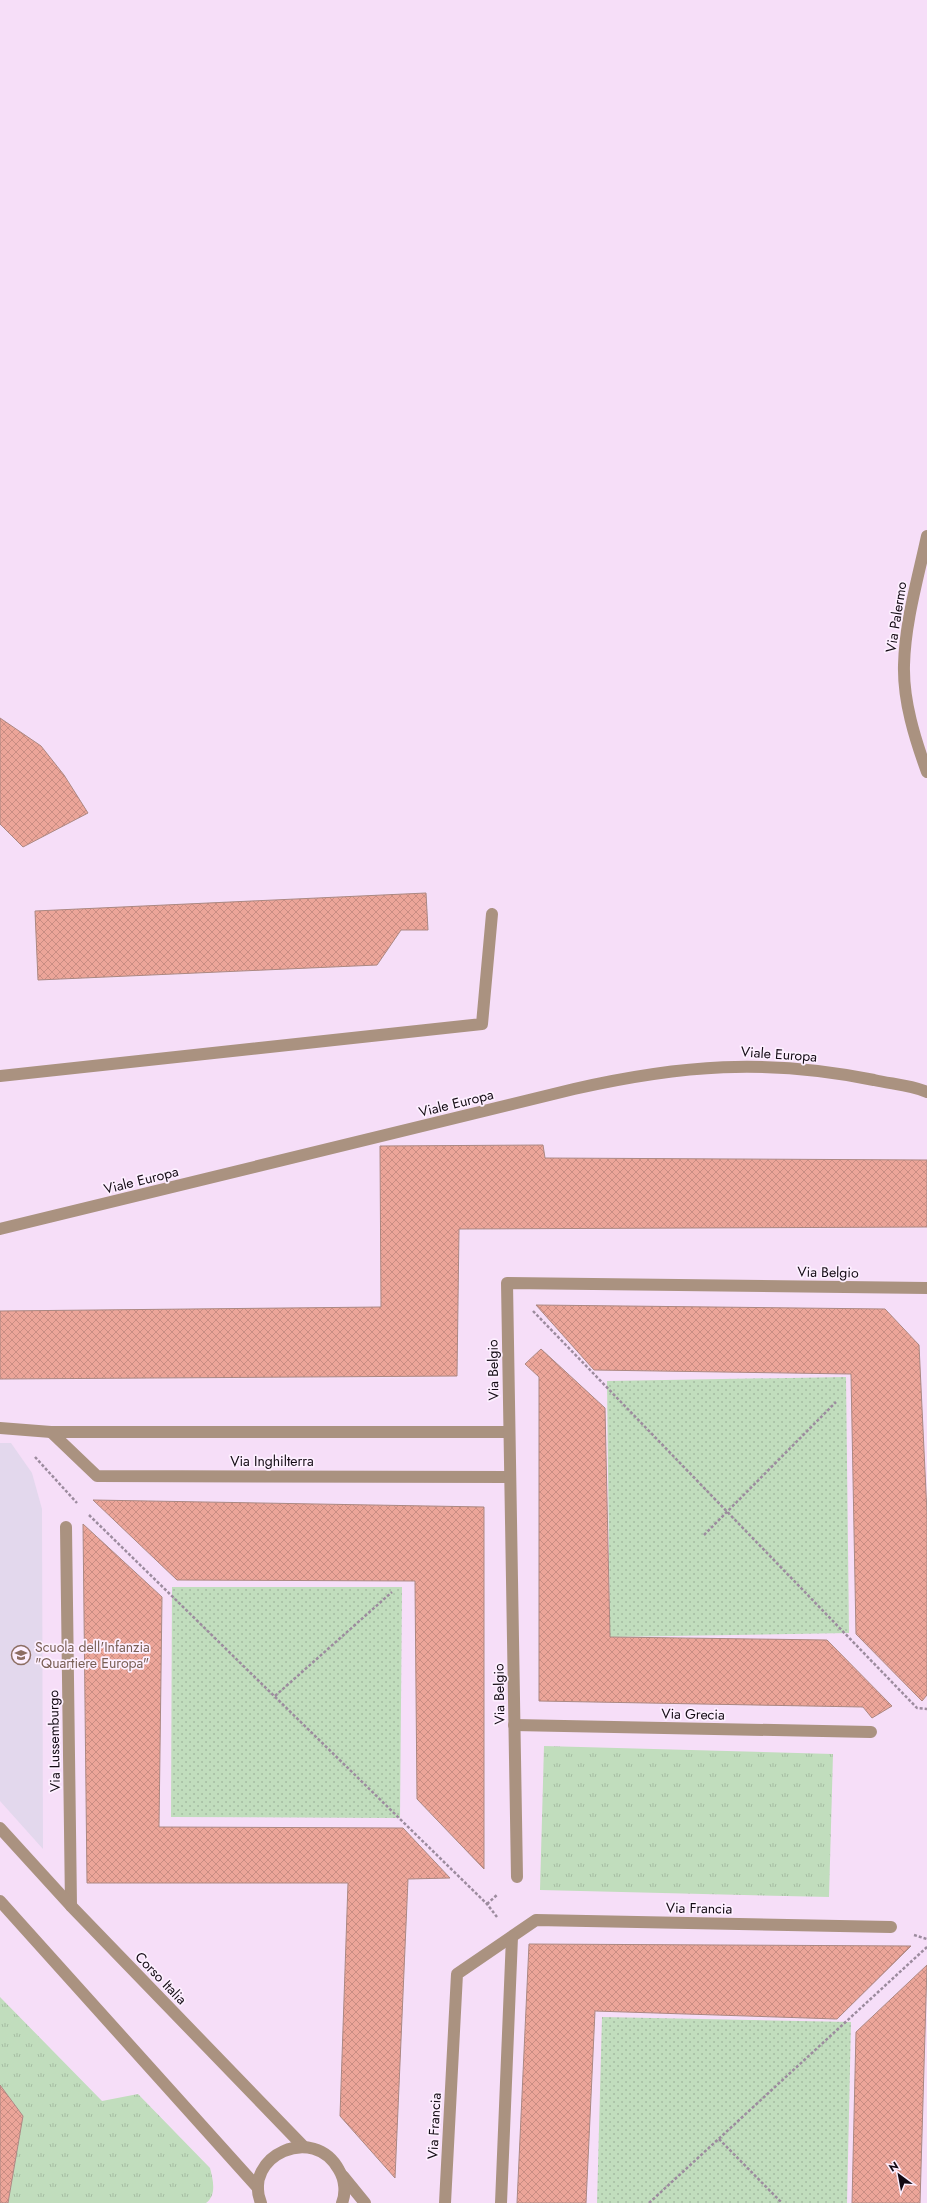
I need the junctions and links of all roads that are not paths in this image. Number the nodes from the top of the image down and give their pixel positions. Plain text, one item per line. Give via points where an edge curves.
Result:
1 (927, 536) edge
2 (927, 772) edge
3 (492, 914) dead end
4 (0, 1076) edge
5 (926, 1091) edge
6 (0, 1229) edge
7 (927, 1288) edge
8 (5, 1429) edge
9 (51, 1432) junction
10 (509, 1432) junction
11 (510, 1477) junction
12 (66, 1527) road end
13 (514, 1725) junction
14 (871, 1732) dead end
15 (0, 1828) edge
16 (517, 1877) dead end
17 (0, 1901) edge
18 (71, 1906) junction
19 (891, 1927) dead end
20 (512, 1936) junction
21 (303, 2146) junction
22 (342, 2175) junction
23 (258, 2198) edge
24 (342, 2203) edge
25 (365, 2203) edge
26 (445, 2203) edge
27 (501, 2203) edge

1 - 2 street, Via Palermo via 906,640 904,666 911,715
3 - 4 street via 482,1024
5 - 6 street, Viale Europa via 827,1072 765,1066 709,1067 652,1073 574,1089
7 - 10 street, Via Belgio via 507,1283
8 - 9 street, Via Inghilterra
9 - 10 street, Via Inghilterra
9 - 11 street, Via Inghilterra via 97,1476
10 - 11 street, Via Belgio
11 - 13 street, Via Belgio
12 - 18 street, Via Lussemburgo
13 - 14 street, Via Grecia
13 - 16 street, Via Belgio
15 - 18 street, Corso Italia
17 - 23 street
18 - 21 street, Corso Italia
19 - 20 street, Via Francia via 536,1920
20 - 26 street, Via Francia via 457,1974
20 - 27 street
21 - 22 street, Corso Italia via 327,2155
21 - 23 street via 277,2154 267,2163 261,2175
22 - 24 street
22 - 25 street, Corso Italia

